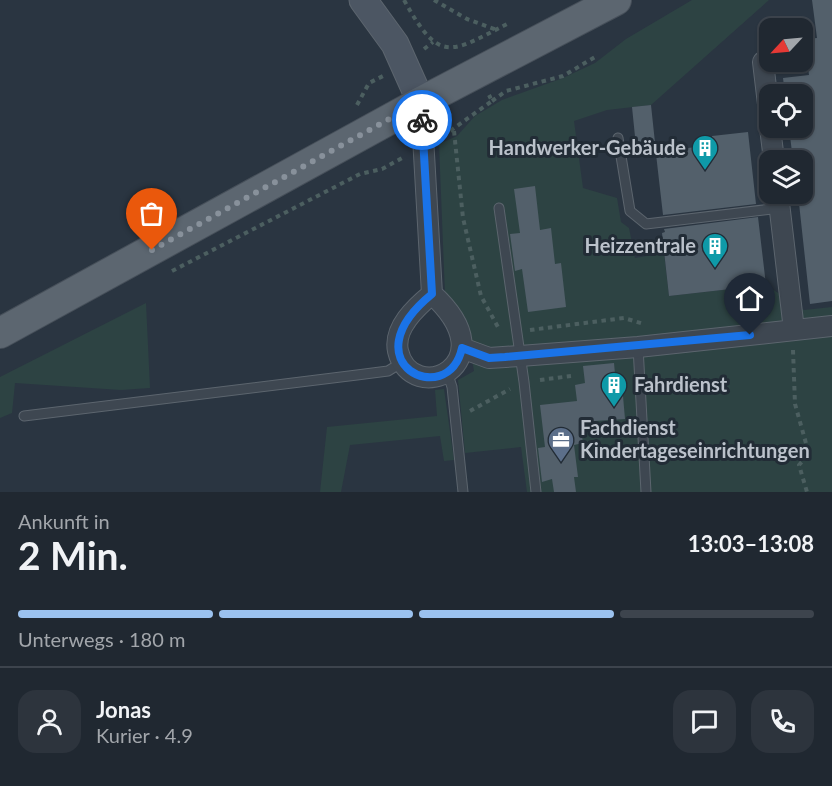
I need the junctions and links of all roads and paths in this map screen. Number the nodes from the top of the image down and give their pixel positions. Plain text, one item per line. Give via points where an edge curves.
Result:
1 (363, 0) edge
2 (404, 0) edge
3 (434, 0) edge
4 (616, 0) edge
5 (496, 30) dead end
6 (466, 45) dead end
7 (596, 57) dead end
8 (492, 101) dead end
9 (420, 102) junction
10 (454, 130) dead end
11 (618, 138) dead end
12 (360, 174) dead end
13 (762, 204) edge
14 (779, 204) edge
15 (499, 208) dead end
16 (170, 272) dead end
17 (432, 294) junction
18 (645, 325) dead end
19 (832, 326) edge
20 (794, 330) junction
21 (516, 332) junction
22 (0, 333) edge
23 (638, 347) junction
24 (462, 348) junction
25 (520, 356) junction
26 (401, 363) junction
27 (438, 375) junction
28 (24, 416) dead end
29 (463, 492) edge
30 (536, 492) edge
31 (646, 492) edge
32 (807, 492) edge

1 - 9 main road via 395,44
2 - 6 path via 422,32 433,42 450,47
3 - 5 path
4 - 9 main road
7 - 8 path via 562,76 506,91
9 - 17 street
9 - 22 main road
10 - 21 path via 463,218 481,296 502,334
11 - 13 lane via 630,211 646,224
12 - 16 path
14 - 20 street
15 - 21 lane
17 - 24 street via 459,326
17 - 26 street via 416,307 402,328 397,345
18 - 21 path via 624,318
19 - 20 street
20 - 23 street
20 - 32 path via 795,404 809,454 800,465
21 - 25 lane
23 - 25 street
23 - 31 lane
24 - 25 street via 489,358
24 - 27 street via 460,360
25 - 30 lane
26 - 27 street via 417,375
26 - 28 lane via 388,371
27 - 29 lane via 452,387

